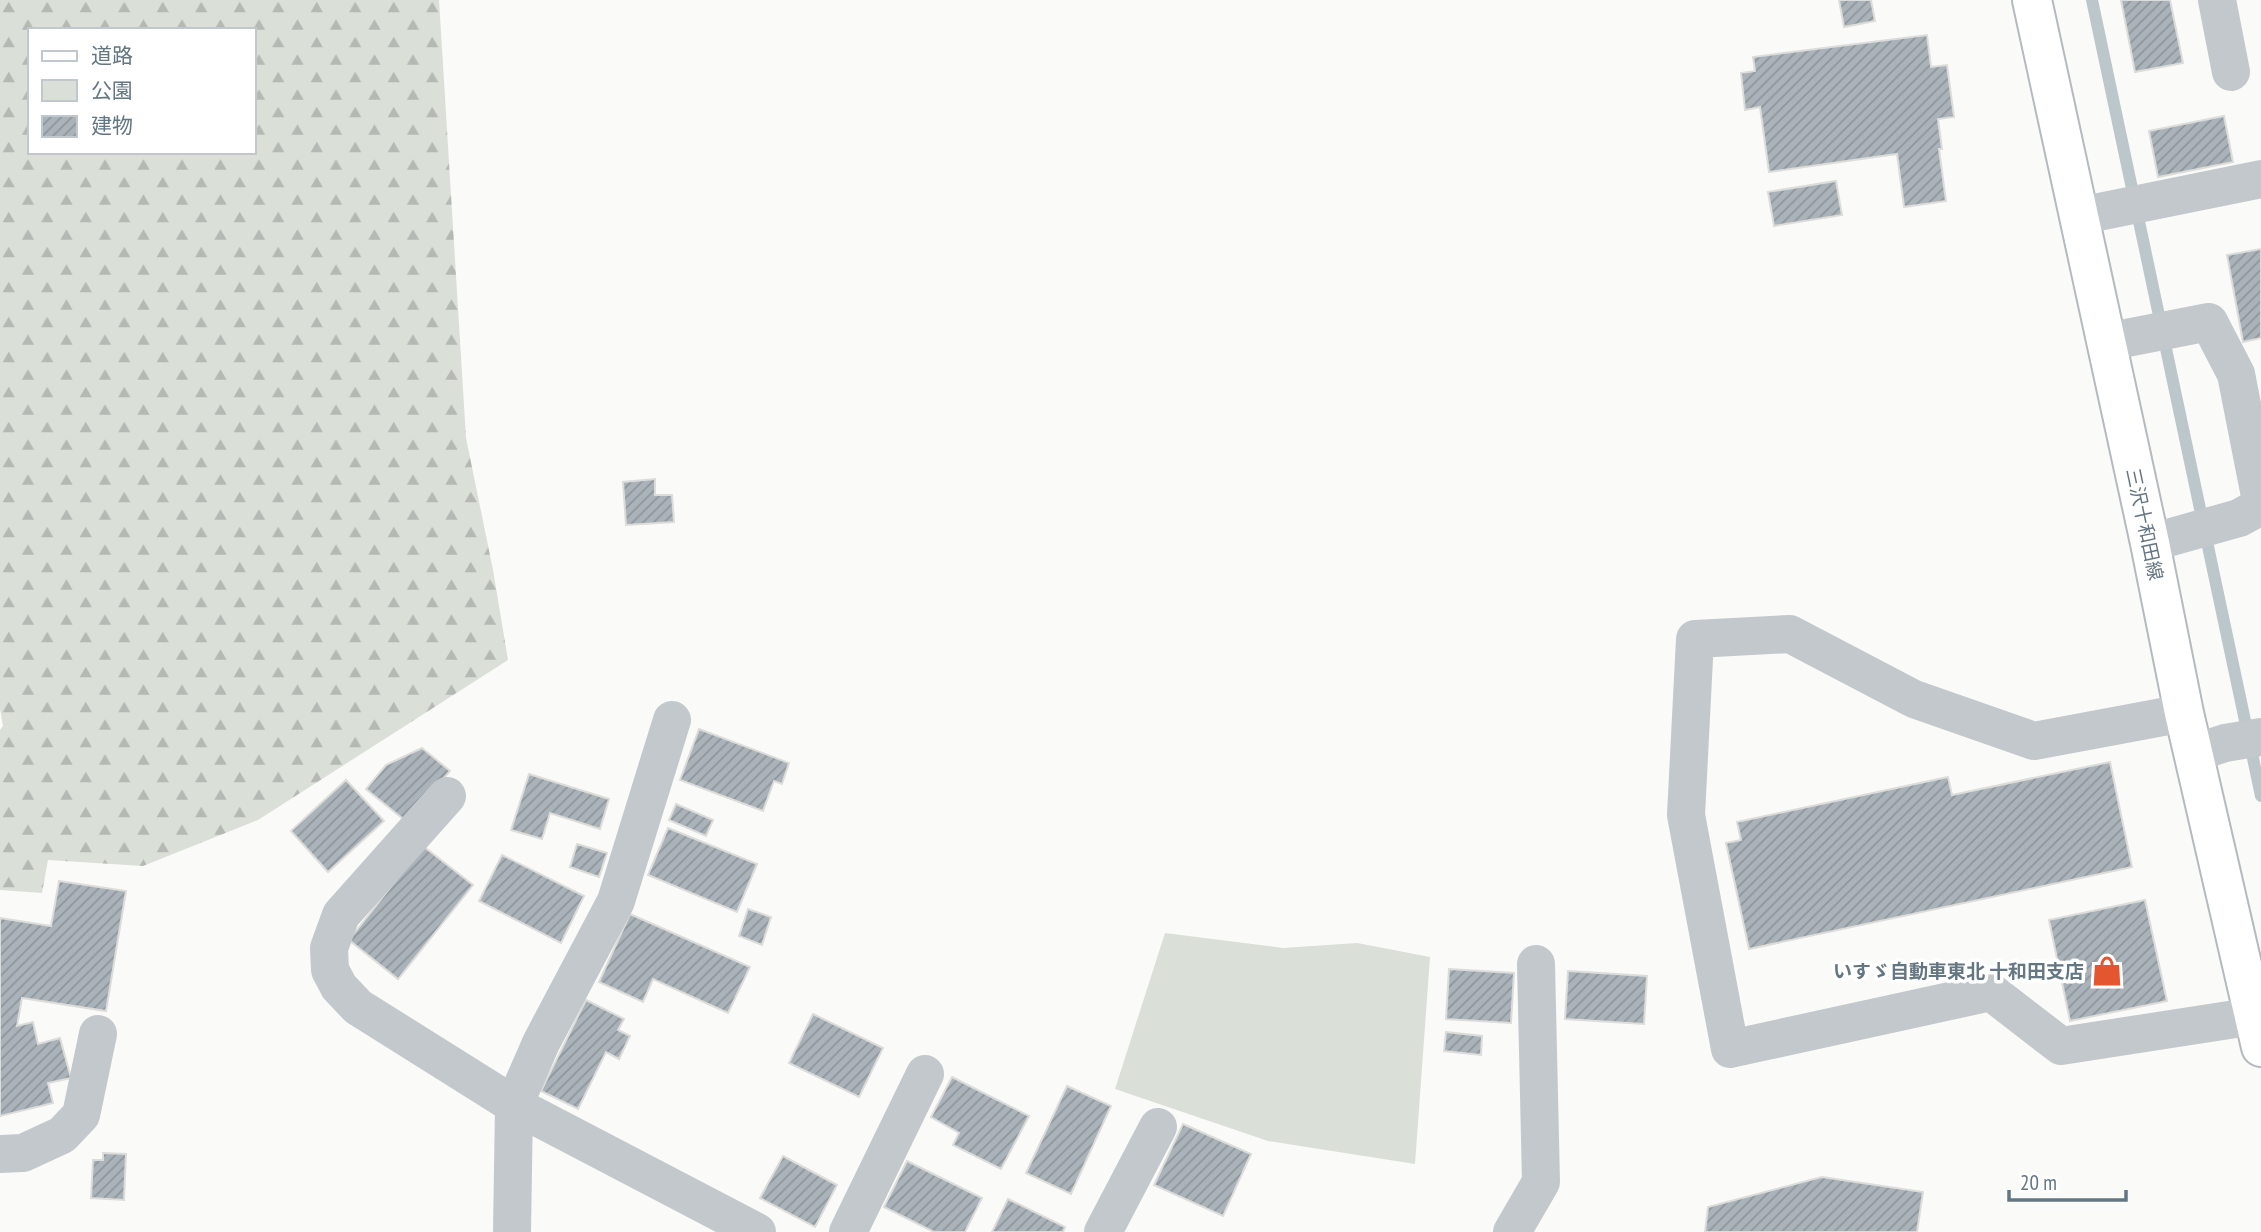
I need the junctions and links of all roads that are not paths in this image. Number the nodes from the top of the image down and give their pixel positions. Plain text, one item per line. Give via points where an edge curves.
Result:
1 (2032, 0) edge
2 (2217, 0) edge
3 (2231, 72) dead end
4 (2261, 179) edge
5 (2079, 216) junction
6 (2106, 342) junction
7 (2249, 371) edge
8 (2261, 501) edge
9 (2261, 506) edge
10 (2150, 543) junction
11 (2184, 713) junction
12 (672, 720) dead end
13 (2261, 737) edge
14 (2194, 753) junction
15 (447, 796) dead end
16 (1536, 964) dead end
17 (2254, 975) edge
18 (2258, 1031) edge
19 (98, 1034) dead end
20 (925, 1074) dead end
21 (514, 1105) junction
22 (1157, 1127) dead end
23 (0, 1154) edge
24 (512, 1232) edge
25 (757, 1232) edge
26 (848, 1232) edge
27 (1103, 1232) edge
28 (1512, 1232) edge

1 - 5 main road, 三沢十和田線
2 - 3 street
4 - 5 street
5 - 6 main road, 三沢十和田線
6 - 7 street via 2209,322
6 - 10 main road, 三沢十和田線
7 - 8 street
9 - 10 street via 2239,518
10 - 11 main road, 三沢十和田線
11 - 14 main road, 三沢十和田線
11 - 18 street via 2034,741 1914,699 1790,634 1695,639 1686,815 1730,1049 1991,992 2062,1045
12 - 21 street via 616,901 541,1043
13 - 14 street
14 - 17 main road, 三沢十和田線
15 - 21 street via 341,915 329,948 330,970 358,1007
16 - 28 street via 1541,1182
17 - 18 main road, 三沢十和田線
19 - 23 street via 80,1115 62,1135 23,1153
20 - 26 street
21 - 24 street
21 - 25 street
22 - 27 street

